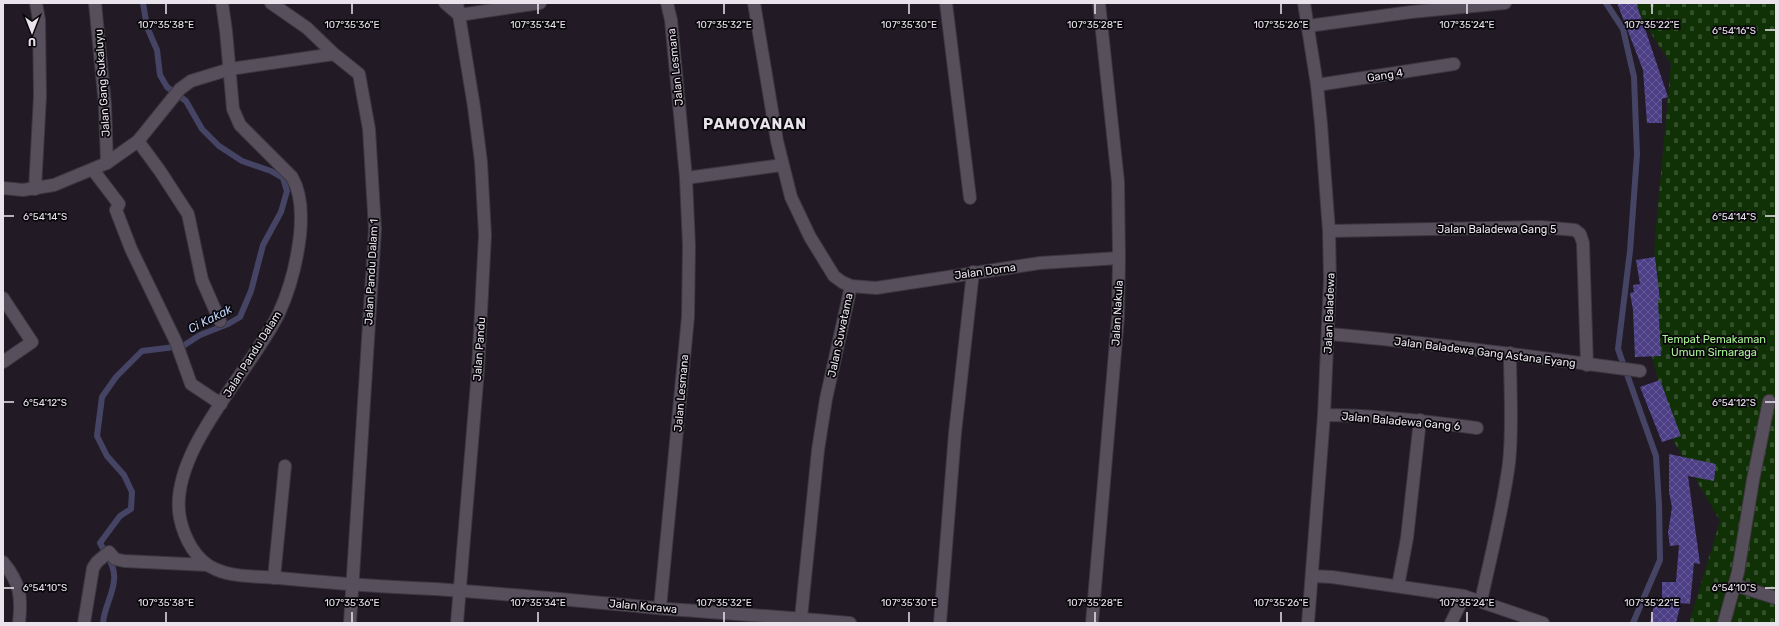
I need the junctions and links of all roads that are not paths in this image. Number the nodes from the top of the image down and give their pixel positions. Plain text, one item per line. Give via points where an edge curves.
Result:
1 (36, 3) edge
2 (95, 3) edge
3 (222, 3) edge
4 (271, 3) edge
5 (445, 3) edge
6 (540, 3) edge
7 (667, 3) edge
8 (754, 3) edge
9 (946, 3) edge
10 (1099, 3) edge
11 (1304, 3) edge
12 (1505, 3) edge
13 (458, 9) edge
14 (1308, 26) junction
15 (334, 54) junction
16 (1454, 64) dead end
17 (230, 69) junction
18 (1317, 85) junction
19 (138, 141) junction
20 (107, 163) junction
21 (782, 165) junction
22 (93, 170) junction
23 (686, 178) junction
24 (3, 188) edge
25 (35, 189) junction
26 (970, 198) dead end
27 (1329, 231) junction
28 (1119, 258) junction
29 (973, 272) junction
30 (851, 286) junction
31 (3, 298) edge
32 (220, 321) dead end
33 (1329, 334) junction
34 (1510, 353) junction
35 (3, 362) edge
36 (1587, 365) junction
37 (1640, 371) dead end
38 (1769, 401) dead end
39 (221, 404) junction
40 (1324, 415) junction
41 (1420, 420) junction
42 (1477, 428) dead end
43 (285, 466) dead end
44 (3, 562) edge
45 (207, 565) junction
46 (1312, 576) junction
47 (274, 578) junction
48 (353, 585) junction
49 (1735, 585) junction
50 (1398, 586) junction
51 (459, 591) junction
52 (1464, 596) junction
53 (1776, 598) edge
54 (1481, 600) junction
55 (660, 608) junction
56 (801, 618) junction
57 (19, 623) edge
58 (84, 623) edge
59 (350, 623) edge
60 (457, 623) edge
61 (850, 623) edge
62 (940, 623) edge
63 (1092, 623) edge
64 (1308, 623) edge
65 (1451, 623) edge
66 (1543, 623) edge
67 (1724, 623) edge

1 - 25 street via 39,20 40,96
2 - 20 street, Jalan Gang Sukaluyu via 105,105
3 - 17 street, Jalan Pandu Dalam
4 - 15 street, Jalan Pandu Dalam 1 via 307,28
5 - 13 street
6 - 13 street
7 - 23 street, Jalan Lesmana via 671,20
8 - 21 street, Jalan Suwatama
9 - 26 street
10 - 28 street, Jalan Nakula via 1118,182
11 - 14 street, Jalan Baladewa
12 - 14 street
13 - 51 street, Jalan Pandu via 480,154 485,235 478,370
14 - 18 street, Jalan Baladewa
15 - 17 street
15 - 48 street, Jalan Pandu Dalam 1 via 359,74 369,130 375,229
16 - 18 street, Gang 4
17 - 19 street via 190,81 180,89
17 - 39 street, Jalan Pandu Dalam via 233,109 240,126 296,183 300,204 300,227 292,273 279,314
18 - 27 street, Jalan Baladewa
19 - 20 street
19 - 32 street via 188,214 202,280
20 - 22 street
21 - 23 street
21 - 30 street, Jalan Suwatama via 791,197 810,236 834,276
22 - 25 street via 54,185
22 - 39 street via 119,204 116,210 131,249 176,342 191,384
23 - 55 street, Jalan Lesmana via 689,246 688,317
24 - 25 street
27 - 33 street, Jalan Baladewa
27 - 36 street, Jalan Baladewa Gang 5 via 1541,227 1575,230 1580,234 1583,243
28 - 29 street, Jalan Dorna via 1040,263
28 - 63 street, Jalan Nakula via 1118,317
29 - 30 street, Jalan Dorna via 876,288
29 - 62 street via 955,433
30 - 56 street, Jalan Suwatama via 826,399 818,450
31 - 35 street via 32,342
33 - 34 street, Jalan Baladewa Gang Astana Eyang
33 - 40 street, Jalan Baladewa
34 - 36 street, Jalan Baladewa Gang Astana Eyang
34 - 54 street via 1509,462
36 - 37 street, Jalan Baladewa Gang Astana Eyang
38 - 49 street
39 - 45 street, Jalan Pandu Dalam via 194,447 179,494 183,530 196,555
40 - 41 street, Jalan Baladewa Gang 6
40 - 46 street, Jalan Baladewa
41 - 42 street, Jalan Baladewa Gang 6
41 - 50 street via 1408,530
43 - 47 street
44 - 57 street via 17,582 21,596
45 - 47 street, Jalan Pandu Dalam via 223,572
45 - 58 street via 124,561 105,554 95,564 91,574
46 - 50 street
46 - 64 street, Jalan Baladewa
47 - 48 street, Jalan Pandu Dalam
48 - 51 street
48 - 59 street, Jalan Pandu Dalam 1
49 - 53 street
49 - 67 street
50 - 52 street
51 - 55 street, Jalan Korawa
51 - 60 street, Jalan Pandu
52 - 54 street
52 - 65 street
54 - 66 street
55 - 56 street, Jalan Korawa
56 - 61 street, Jalan Korawa

